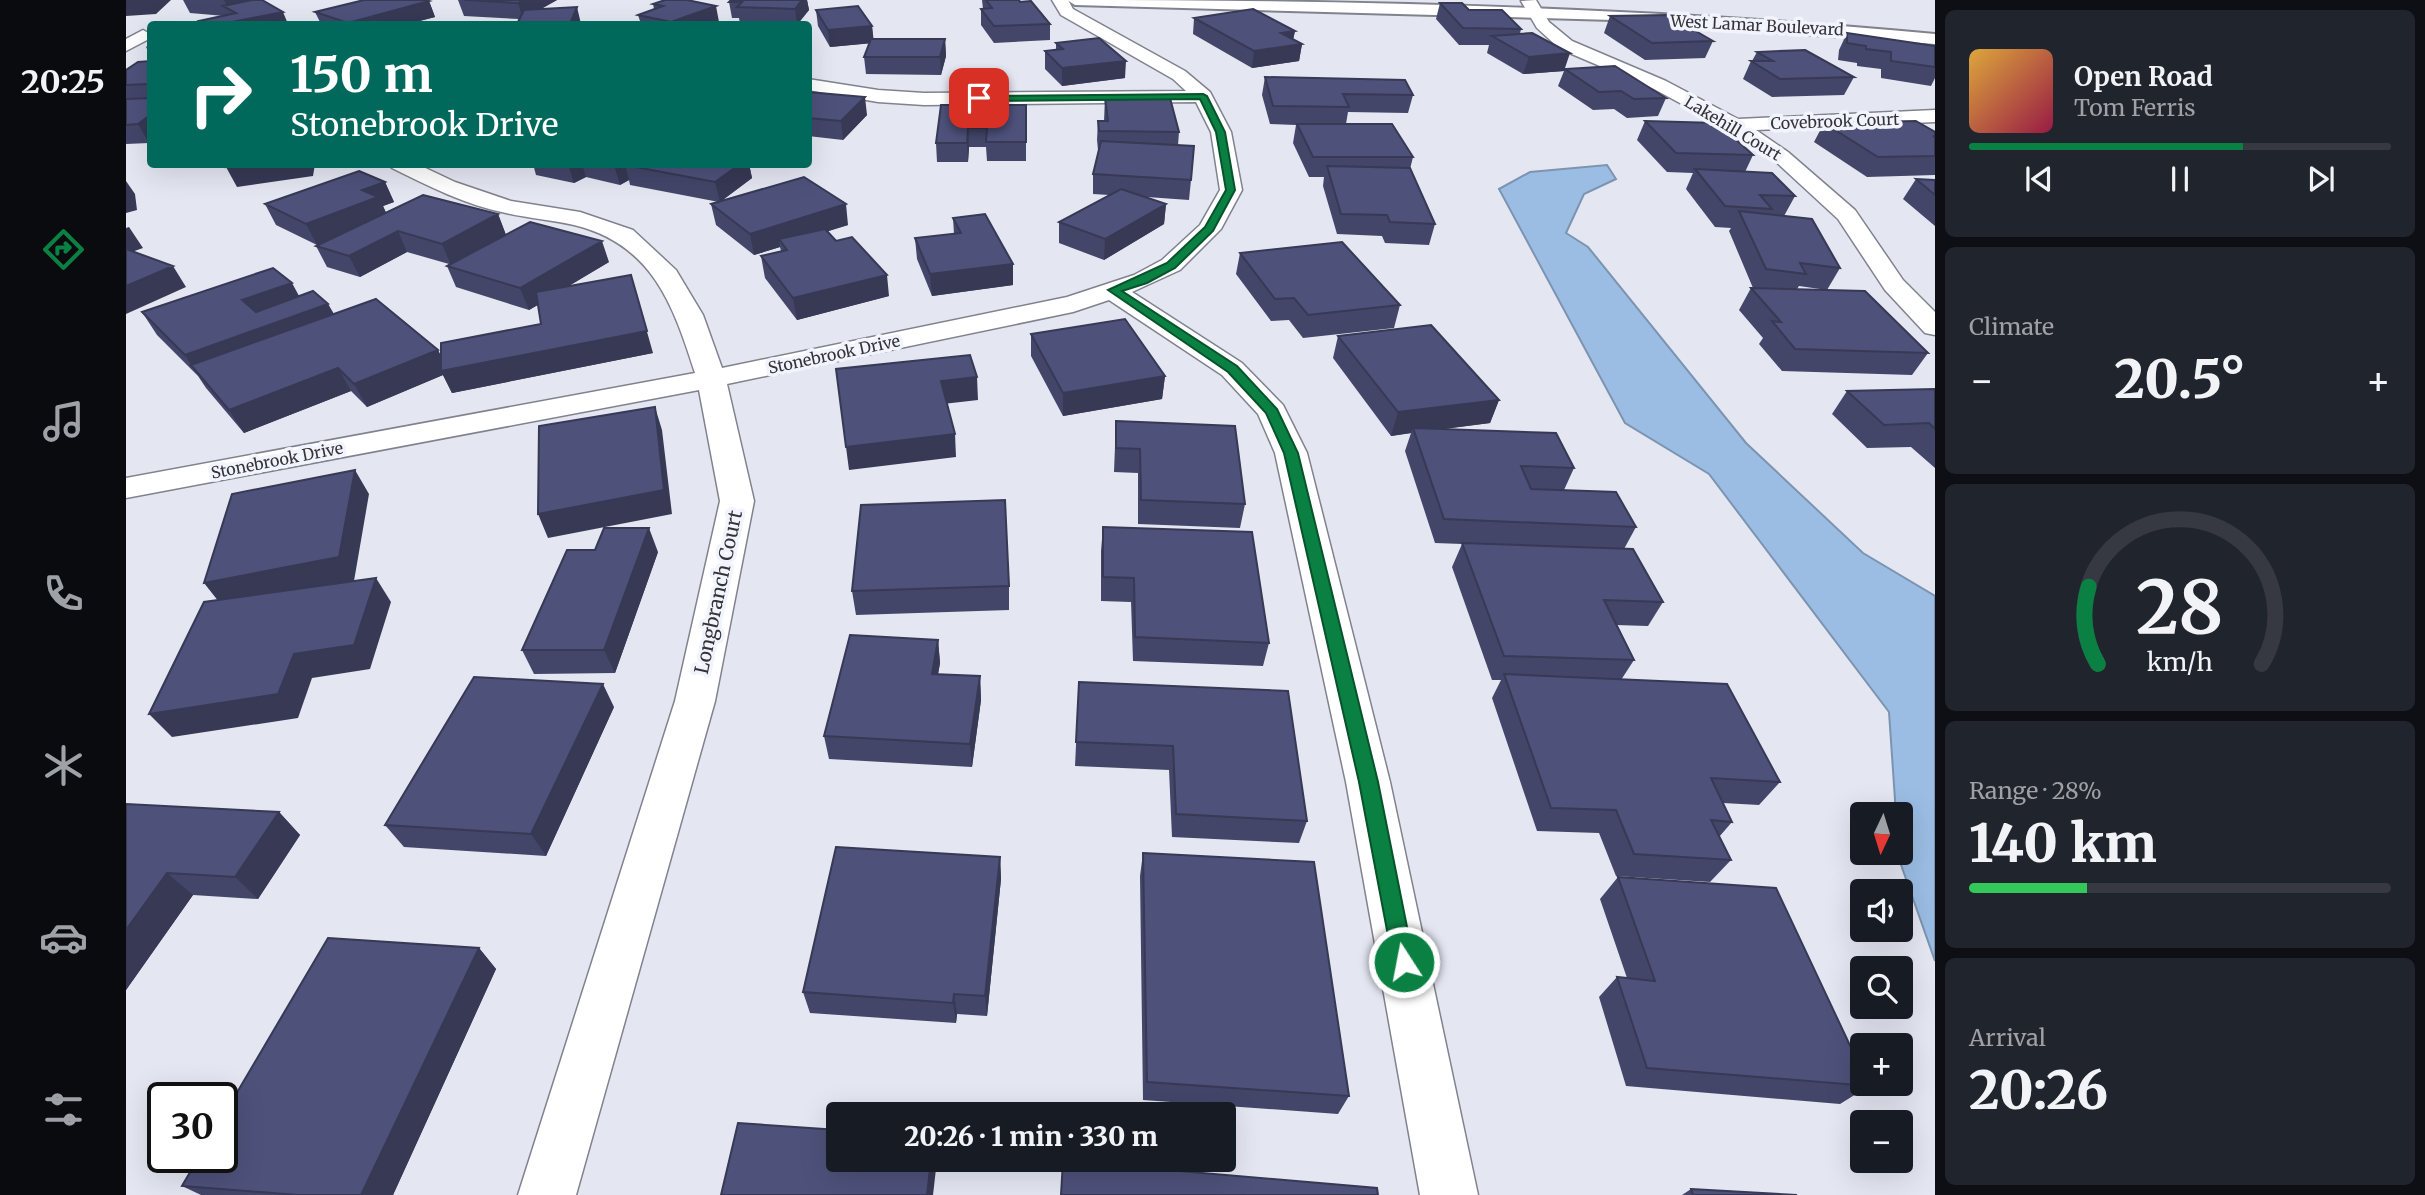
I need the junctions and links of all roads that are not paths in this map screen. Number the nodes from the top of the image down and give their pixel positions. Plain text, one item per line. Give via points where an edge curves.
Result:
1 (1060, 0) edge
2 (1075, 0) edge
3 (1510, 0) edge
4 (1362, 3) edge
5 (1532, 7) edge
6 (1935, 31) edge
7 (143, 34) dead end
8 (1935, 39) edge
9 (126, 46) edge
10 (812, 85) edge
11 (1203, 96) junction
12 (1935, 116) edge
13 (1735, 125) junction
14 (407, 168) edge
15 (1113, 290) junction
16 (1935, 327) edge
17 (711, 379) junction
18 (126, 488) edge
19 (547, 1195) edge
20 (1449, 1195) edge

1 - 11 street, Stonebrook Drive via 1067,12 1179,75
2 - 4 main road, West Lamar Boulevard
3 - 5 main road, West Lamar Boulevard
4 - 5 main road, West Lamar Boulevard
5 - 6 main road, West Lamar Boulevard via 1700,10
5 - 8 main road, West Lamar Boulevard
5 - 13 street, Lakehill Court via 1543,25 1566,45 1660,85
7 - 9 street
10 - 11 street via 924,99
11 - 15 street, Stonebrook Drive via 1221,132 1231,190 1209,229 1171,265
12 - 13 street, Covebrook Court
13 - 16 street, Lakehill Court via 1782,156 1847,215 1894,285
14 - 17 street, Longbranch Court via 507,207 580,219 625,235 664,270 690,315
15 - 17 street, Stonebrook Drive via 1073,304
15 - 20 street via 1232,369 1272,411 1291,453 1368,782
17 - 18 street, Stonebrook Drive
17 - 19 street, Longbranch Court via 737,500 695,701

